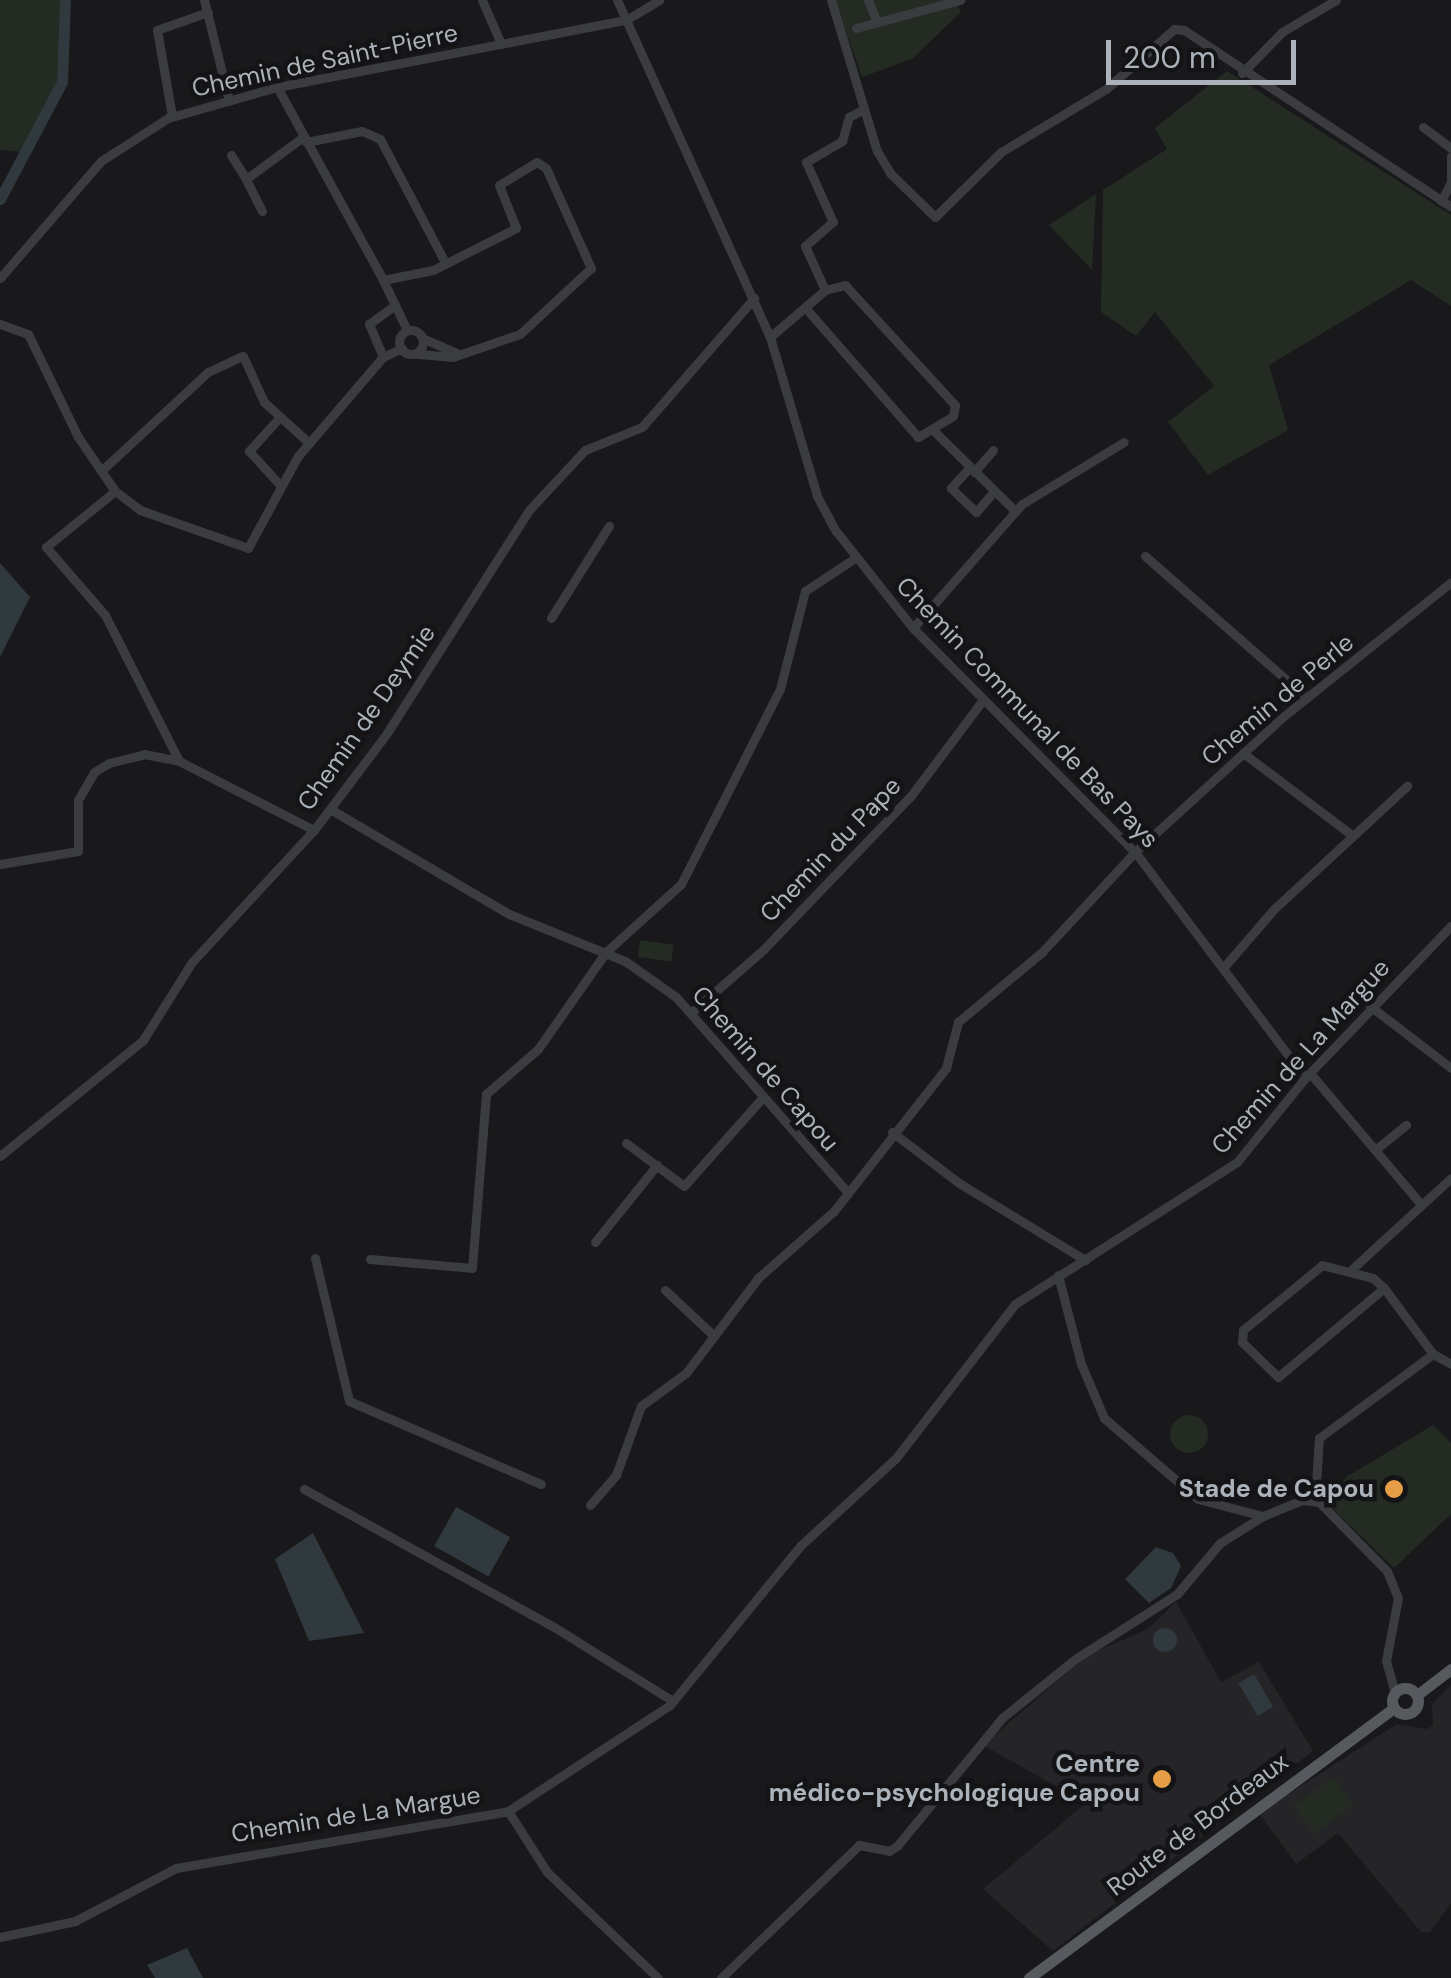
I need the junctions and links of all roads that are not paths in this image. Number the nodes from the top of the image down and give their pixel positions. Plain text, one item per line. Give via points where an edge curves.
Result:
1 (204, 0) edge
2 (482, 0) edge
3 (616, 0) edge
4 (659, 0) edge
5 (830, 0) edge
6 (868, 0) edge
7 (1336, 0) edge
8 (961, 2) edge
9 (208, 12) junction
10 (626, 20) junction
11 (877, 22) junction
12 (856, 28) dead end
13 (501, 44) junction
14 (1242, 73) junction
15 (277, 88) junction
16 (229, 101) junction
17 (864, 108) junction
18 (172, 116) junction
19 (1423, 126) dead end
20 (305, 140) junction
21 (1451, 148) edge
22 (232, 155) dead end
23 (1451, 156) edge
24 (246, 179) junction
25 (1451, 182) edge
26 (1446, 204) edge
27 (262, 210) dead end
28 (446, 264) junction
29 (0, 278) edge
30 (381, 278) junction
31 (825, 290) junction
32 (754, 298) junction
33 (395, 305) junction
34 (808, 311) junction
35 (0, 324) edge
36 (407, 330) junction
37 (770, 337) junction
38 (422, 338) junction
39 (402, 348) junction
40 (416, 354) junction
41 (462, 355) junction
42 (383, 357) junction
43 (279, 418) junction
44 (934, 431) junction
45 (1124, 442) dead end
46 (309, 444) junction
47 (993, 450) dead end
48 (971, 470) junction
49 (101, 471) junction
50 (281, 486) junction
51 (116, 491) junction
52 (994, 491) junction
53 (1015, 511) junction
54 (609, 526) dead end
55 (1145, 556) dead end
56 (855, 558) junction
57 (1451, 582) edge
58 (551, 618) dead end
59 (913, 628) junction
60 (1307, 698) junction
61 (982, 701) junction
62 (1244, 753) junction
63 (179, 761) junction
64 (1407, 786) dead end
65 (330, 809) junction
66 (314, 830) junction
67 (1352, 835) junction
68 (1135, 852) junction
69 (0, 864) edge
70 (1451, 926) edge
71 (606, 952) junction
72 (1223, 968) junction
73 (1370, 1006) junction
74 (693, 1011) junction
75 (1449, 1063) edge
76 (1307, 1076) junction
77 (762, 1098) junction
78 (1406, 1124) dead end
79 (892, 1132) junction
80 (626, 1142) dead end
81 (1375, 1150) junction
82 (0, 1156) edge
83 (657, 1165) junction
84 (1451, 1178) edge
85 (848, 1193) junction
86 (1420, 1202) junction
87 (595, 1242) dead end
88 (315, 1258) dead end
89 (370, 1259) dead end
90 (1086, 1260) junction
91 (1352, 1270) junction
92 (1058, 1275) junction
93 (1384, 1288) junction
94 (665, 1290) dead end
95 (714, 1336) junction
96 (1433, 1354) junction
97 (1451, 1364) edge
98 (542, 1484) dead end
99 (304, 1488) dead end
100 (1315, 1500) junction
101 (590, 1505) dead end
102 (1263, 1516) junction
103 (1451, 1669) edge
104 (1395, 1693) junction
105 (1417, 1695) junction
106 (673, 1702) junction
107 (1394, 1708) junction
108 (508, 1810) junction
109 (0, 1938) edge
110 (658, 1978) edge
111 (721, 1978) edge
112 (1029, 1978) edge

1 - 9 street
2 - 13 street
3 - 10 street, Chemin Communal de Bas Pays
4 - 10 street, Chemin de Saint-Pierre
5 - 17 street
6 - 11 street
7 - 14 street via 1282,32
8 - 11 street
9 - 16 street
9 - 18 street via 157,30
10 - 13 street, Chemin de Saint-Pierre
10 - 32 street, Chemin Communal de Bas Pays
11 - 12 street
13 - 15 street, Chemin de Saint-Pierre
14 - 17 street via 1174,29 1106,89 1001,152 935,217 890,173
14 - 26 street
15 - 16 street, Chemin de Saint-Pierre
15 - 20 street
16 - 18 street, Chemin de Saint-Pierre
17 - 31 street via 849,117 842,141 806,162 833,222 805,246
18 - 29 street, Chemin de Saint-Pierre via 101,161
19 - 21 street
20 - 24 street
20 - 28 street via 362,131 380,139
20 - 30 street
22 - 24 street
23 - 25 street
24 - 27 street
25 - 26 street
28 - 30 street
28 - 41 street via 516,228 500,185 541,161 591,268 527,330
30 - 33 street
31 - 34 street
31 - 44 street via 845,286 955,405
32 - 37 street, Chemin Communal de Bas Pays
32 - 65 street, Chemin de Deymie via 642,427 584,450 529,510 387,733
33 - 36 street
33 - 42 street via 369,324
34 - 37 street
34 - 44 street via 918,438
35 - 49 street via 28,334
36 - 38 street
36 - 39 street
37 - 56 street, Chemin Communal de Bas Pays via 818,496
38 - 40 street
38 - 41 street
39 - 40 street
39 - 42 street
40 - 41 street
42 - 46 street
43 - 46 street
43 - 49 street via 243,356 208,372
43 - 50 street via 249,450
44 - 48 street
45 - 53 street
46 - 50 street
47 - 48 street
48 - 52 street
48 - 52 street via 951,488 976,512
49 - 51 street
50 - 51 street via 248,548 140,510
51 - 63 street via 46,547 105,615
52 - 53 street
53 - 59 street
54 - 58 street
55 - 60 street
56 - 59 street, Chemin Communal de Bas Pays
56 - 71 street via 805,590 780,689 681,884
57 - 60 street, Chemin de Perle
59 - 61 street, Chemin Communal de Bas Pays
60 - 62 street, Chemin de Perle
61 - 68 street, Chemin Communal de Bas Pays
61 - 74 street, Chemin du Pape via 910,797
62 - 67 street
62 - 68 street, Chemin de Perle
63 - 66 street
63 - 69 street via 144,754 108,763 94,772 78,800 78,852
64 - 67 street
65 - 66 street, Chemin de Deymie
65 - 71 street, Chemin de Capou via 509,914
66 - 82 street, Chemin de Deymie via 192,962 143,1040
67 - 72 street
68 - 72 street, Chemin Communal de Bas Pays
68 - 79 street, Chemin de Perle via 1042,952 958,1022 946,1068
70 - 73 street, Chemin de La Margue
71 - 74 street, Chemin de Capou
71 - 89 street via 538,1049 486,1094 472,1268
72 - 76 street, Chemin Communal de Bas Pays
73 - 75 street
73 - 76 street, Chemin de La Margue
74 - 77 street, Chemin de Capou
76 - 81 street, Chemin Communal de Bas Pays
76 - 90 street, Chemin de La Margue via 1236,1162
77 - 83 street via 684,1186
77 - 85 street, Chemin de Capou
78 - 81 street
79 - 85 street, Chemin de Perle
79 - 90 street via 959,1183
80 - 83 street
81 - 86 street, Chemin Communal de Bas Pays
83 - 87 street
84 - 86 street
85 - 95 street, Chemin de Perle via 771,1264
86 - 91 street
88 - 98 street via 349,1401
90 - 92 street, Chemin de La Margue
91 - 93 street
91 - 93 street via 1314,1268 1243,1330 1242,1342 1270,1376 1287,1372
92 - 102 street via 1080,1364 1104,1418 1198,1499
92 - 106 street, Chemin de La Margue via 984,1337 896,1458 800,1546
93 - 96 street
94 - 95 street
95 - 101 street, Chemin de Perle via 686,1373 641,1406 616,1475
96 - 97 street
96 - 100 street via 1319,1438
99 - 106 street via 554,1627
100 - 102 street
100 - 104 street via 1391,1577 1398,1612 1386,1673
102 - 111 street via 1220,1543 1177,1594 1076,1659 1002,1718 897,1846 889,1851 859,1845
103 - 105 main road
104 - 105 main road via 1406,1688
104 - 107 main road
105 - 107 main road, Route de Bordeaux via 1411,1713
106 - 108 street, Chemin de La Margue
107 - 112 main road, Route de Bordeaux
108 - 109 street, Chemin de La Margue via 176,1868 75,1921
108 - 110 street via 547,1872

